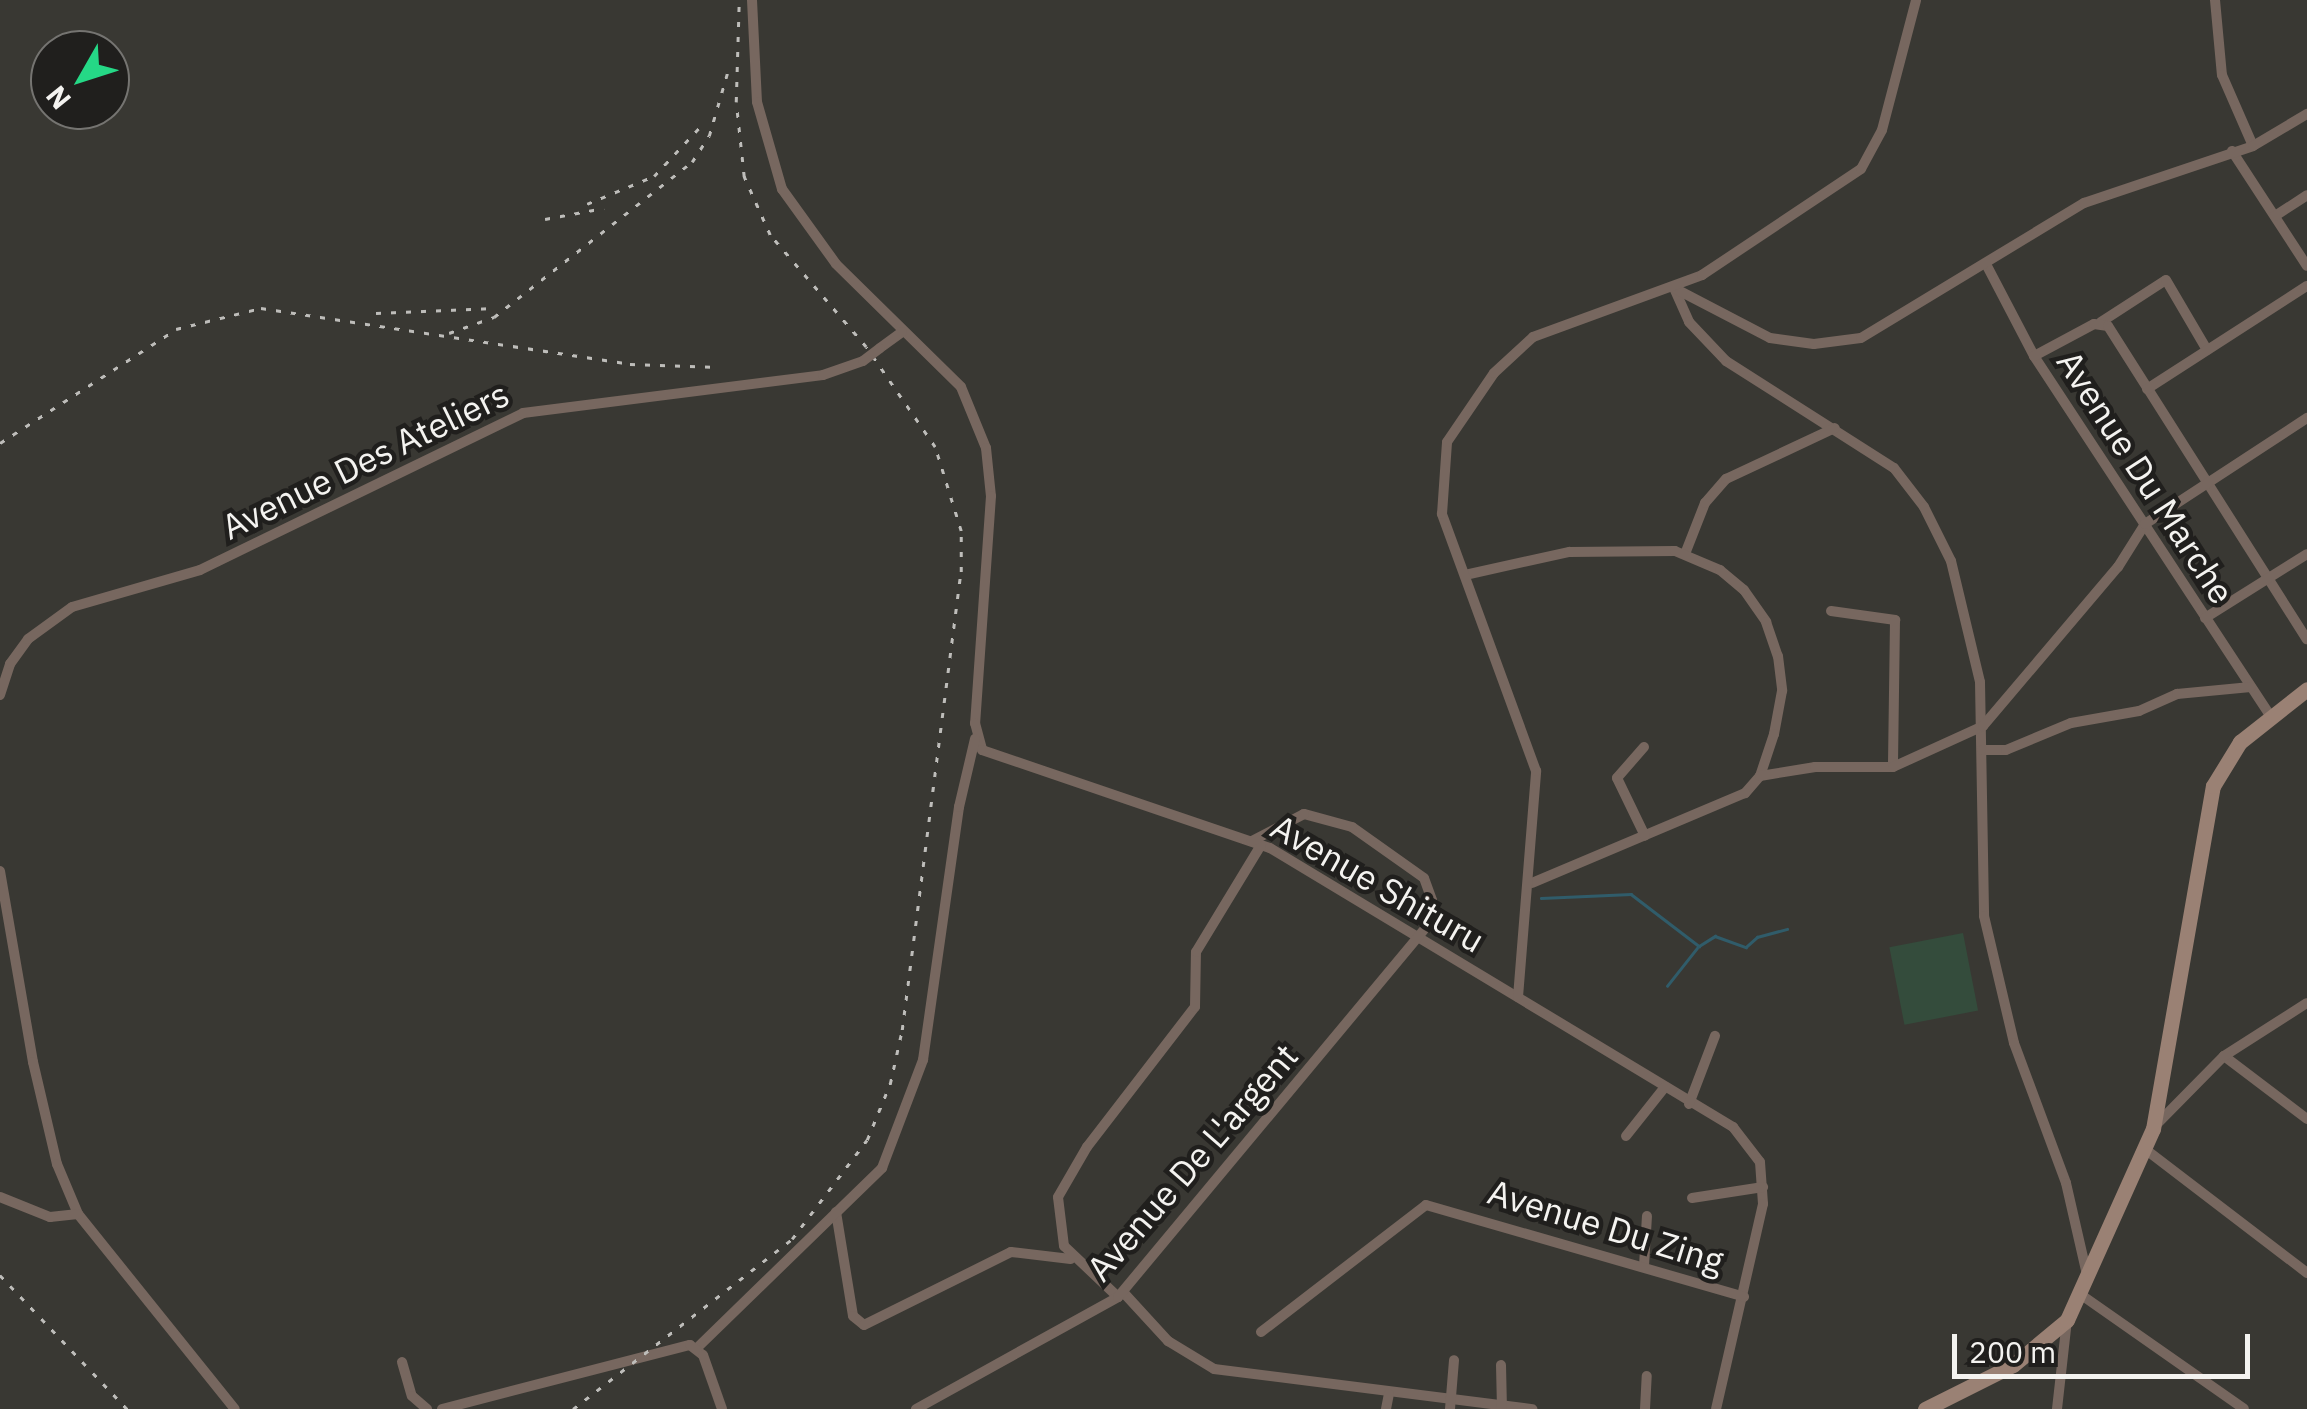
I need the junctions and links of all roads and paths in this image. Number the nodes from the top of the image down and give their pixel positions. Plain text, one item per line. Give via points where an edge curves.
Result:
1 (752, 0) edge
2 (1916, 0) edge
3 (2216, 0) edge
4 (2307, 114) edge
5 (2253, 146) junction
6 (2232, 150) junction
7 (2307, 195) edge
8 (2275, 216) junction
9 (1986, 264) junction
10 (2307, 266) edge
11 (2307, 286) edge
12 (1674, 288) junction
13 (2102, 322) junction
14 (902, 332) junction
15 (2207, 350) junction
16 (2034, 356) junction
17 (2147, 390) junction
18 (2307, 418) edge
19 (1835, 428) junction
20 (2206, 486) junction
21 (2145, 524) junction
22 (1685, 554) junction
23 (2307, 554) edge
24 (1464, 575) junction
25 (2267, 580) junction
26 (1831, 611) dead end
27 (2204, 618) junction
28 (2307, 639) edge
29 (2251, 687) junction
30 (2307, 689) edge
31 (0, 696) edge
32 (2269, 714) junction
33 (1983, 726) junction
34 (975, 739) junction
35 (1644, 747) dead end
36 (1982, 750) junction
37 (1893, 768) junction
38 (1760, 776) junction
39 (1645, 836) junction
40 (1256, 843) junction
41 (0, 871) edge
42 (1532, 883) junction
43 (1422, 936) junction
44 (1518, 996) junction
45 (2307, 1003) edge
46 (1715, 1036) dead end
47 (2224, 1056) junction
48 (1665, 1087) junction
49 (1689, 1104) junction
50 (2307, 1119) edge
51 (2152, 1129) junction
52 (1626, 1136) dead end
53 (2145, 1149) junction
54 (1763, 1187) junction
55 (0, 1197) edge
56 (1692, 1198) dead end
57 (836, 1212) junction
58 (78, 1214) junction
59 (1647, 1216) dead end
60 (1072, 1259) junction
61 (1644, 1266) junction
62 (2307, 1273) edge
63 (2087, 1277) junction
64 (2080, 1294) junction
65 (1121, 1295) junction
66 (1744, 1297) junction
67 (2067, 1320) junction
68 (1261, 1332) dead end
69 (698, 1347) junction
70 (1454, 1360) dead end
71 (402, 1362) dead end
72 (1501, 1365) dead end
73 (1646, 1376) dead end
74 (1389, 1394) junction
75 (1451, 1405) edge
76 (1502, 1407) edge
77 (1932, 1408) edge
78 (234, 1409) edge
79 (427, 1409) edge
80 (442, 1409) edge
81 (722, 1409) edge
82 (916, 1409) edge
83 (1386, 1409) edge
84 (1532, 1409) edge
85 (1645, 1409) edge
86 (1716, 1409) edge
87 (2056, 1409) edge
88 (2244, 1409) edge

1 - 14 street via 757,102 782,189 836,264
2 - 12 street via 1894,62 1882,130 1862,169 1762,239
3 - 5 street via 2222,75
4 - 5 street
5 - 6 street
6 - 8 street
6 - 9 street via 2093,198
7 - 8 street
8 - 10 street
9 - 12 street via 1880,331 1837,343 1770,338
9 - 16 street, Avenue Du Marche
11 - 15 street
12 - 19 street via 1688,322 1726,361
12 - 24 street via 1534,337 1503,363 1460,417 1443,452 1440,489
13 - 15 street via 2166,280
13 - 16 street
13 - 17 street
14 - 31 street, Avenue Des Ateliers, bridge via 862,362 823,375 523,413 200,570 72,607 28,639 10,664
14 - 34 street via 961,387 986,448 990,482
15 - 17 street
16 - 21 street, Avenue Du Marche
17 - 20 street
18 - 20 street
19 - 22 street via 1726,479 1705,503
19 - 33 street via 1909,484 1940,538 1970,626
20 - 21 street
20 - 25 street
21 - 27 street, Avenue Du Marche
21 - 33 street via 2118,567
22 - 24 street via 1642,547 1569,552
22 - 38 street via 1744,590 1772,637 1782,691
23 - 25 street
24 - 42 street via 1536,771
25 - 27 street
25 - 28 street
26 - 37 street via 1895,620
27 - 29 street, Avenue Du Marche
29 - 32 street, Avenue Du Marche
29 - 36 street via 2177,694 2139,711 2071,723 2006,750
30 - 32 street
32 - 51 street via 2240,742 2213,786
33 - 36 street
33 - 37 street
34 - 40 street, Avenue Shituru via 1006,762
34 - 57 street via 923,1060 882,1168
35 - 39 street via 1617,778
36 - 63 street via 1984,916 2031,1099 2066,1183
37 - 38 street via 1815,766
38 - 39 street via 1736,799
39 - 42 street
40 - 43 street, Avenue Shituru
40 - 43 street via 1304,814 1352,827 1424,878 1432,900
40 - 60 street via 1196,952 1196,1007 1066,1176 1060,1216
41 - 58 street via 33,1062 57,1164
42 - 44 street
43 - 44 street, Avenue Shituru
43 - 65 street, Avenue De L'argent
44 - 48 street, Avenue Shituru
45 - 47 street
46 - 49 street
47 - 50 street
47 - 51 street
48 - 49 street, Avenue Shituru
48 - 52 street
49 - 54 street, Avenue Shituru via 1743,1136 1760,1162
51 - 53 street
53 - 62 street
53 - 63 street
54 - 56 street
54 - 66 street, Avenue Shituru
55 - 58 street via 50,1217
57 - 60 street via 853,1316 864,1325 1011,1252
57 - 69 street
58 - 78 street
59 - 61 street
60 - 65 street
61 - 66 street, Avenue Du Zing
61 - 68 street, Avenue Du Zing via 1452,1207 1426,1205
63 - 64 street
64 - 67 street
64 - 88 street
65 - 74 street via 1168,1342 1203,1364
65 - 82 street, Avenue De L'argent
66 - 86 street, Avenue Shituru
67 - 77 street via 2031,1354
67 - 87 street
69 - 80 street via 653,1350
69 - 81 street
70 - 75 street
71 - 79 street via 412,1396
72 - 76 street
73 - 85 street
74 - 75 street
74 - 83 street
75 - 76 street
76 - 84 street

